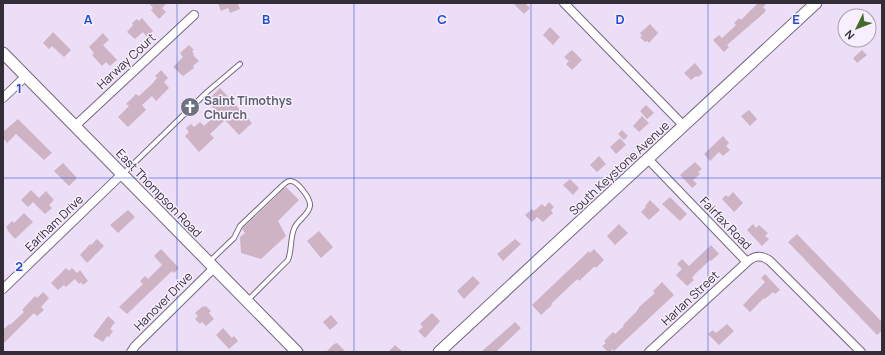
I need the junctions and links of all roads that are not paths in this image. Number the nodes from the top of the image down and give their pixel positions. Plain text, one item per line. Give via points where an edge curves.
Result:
1 (564, 3) edge
2 (816, 3) edge
3 (194, 15) dead end
4 (3, 52) edge
5 (240, 64) dead end
6 (26, 76) junction
7 (3, 98) edge
8 (75, 126) junction
9 (684, 126) junction
10 (648, 159) junction
11 (122, 174) junction
12 (747, 262) junction
13 (211, 265) junction
14 (3, 289) edge
15 (247, 301) junction
16 (131, 352) edge
17 (297, 352) edge
18 (439, 352) edge
19 (649, 352) edge
20 (861, 352) edge

1 - 9 street
2 - 9 main road, South Keystone Avenue
3 - 8 street, Harway Court
4 - 6 main road, East Thompson Road
5 - 11 lane via 207,92
6 - 7 street
6 - 8 main road, East Thompson Road
8 - 11 main road, East Thompson Road
9 - 10 main road, South Keystone Avenue
10 - 12 street, Fairfax Road
10 - 18 main road, South Keystone Avenue
11 - 13 main road, East Thompson Road
11 - 14 street, Earlham Drive
12 - 19 street, Harlan Street
12 - 20 street, Fairfax Road via 756,256 770,260
13 - 15 main road, East Thompson Road
13 - 15 lane via 231,242 240,226 282,186 290,181 301,188 308,198 310,208 294,228 288,260
13 - 16 street, Hanover Drive
15 - 17 main road, East Thompson Road

